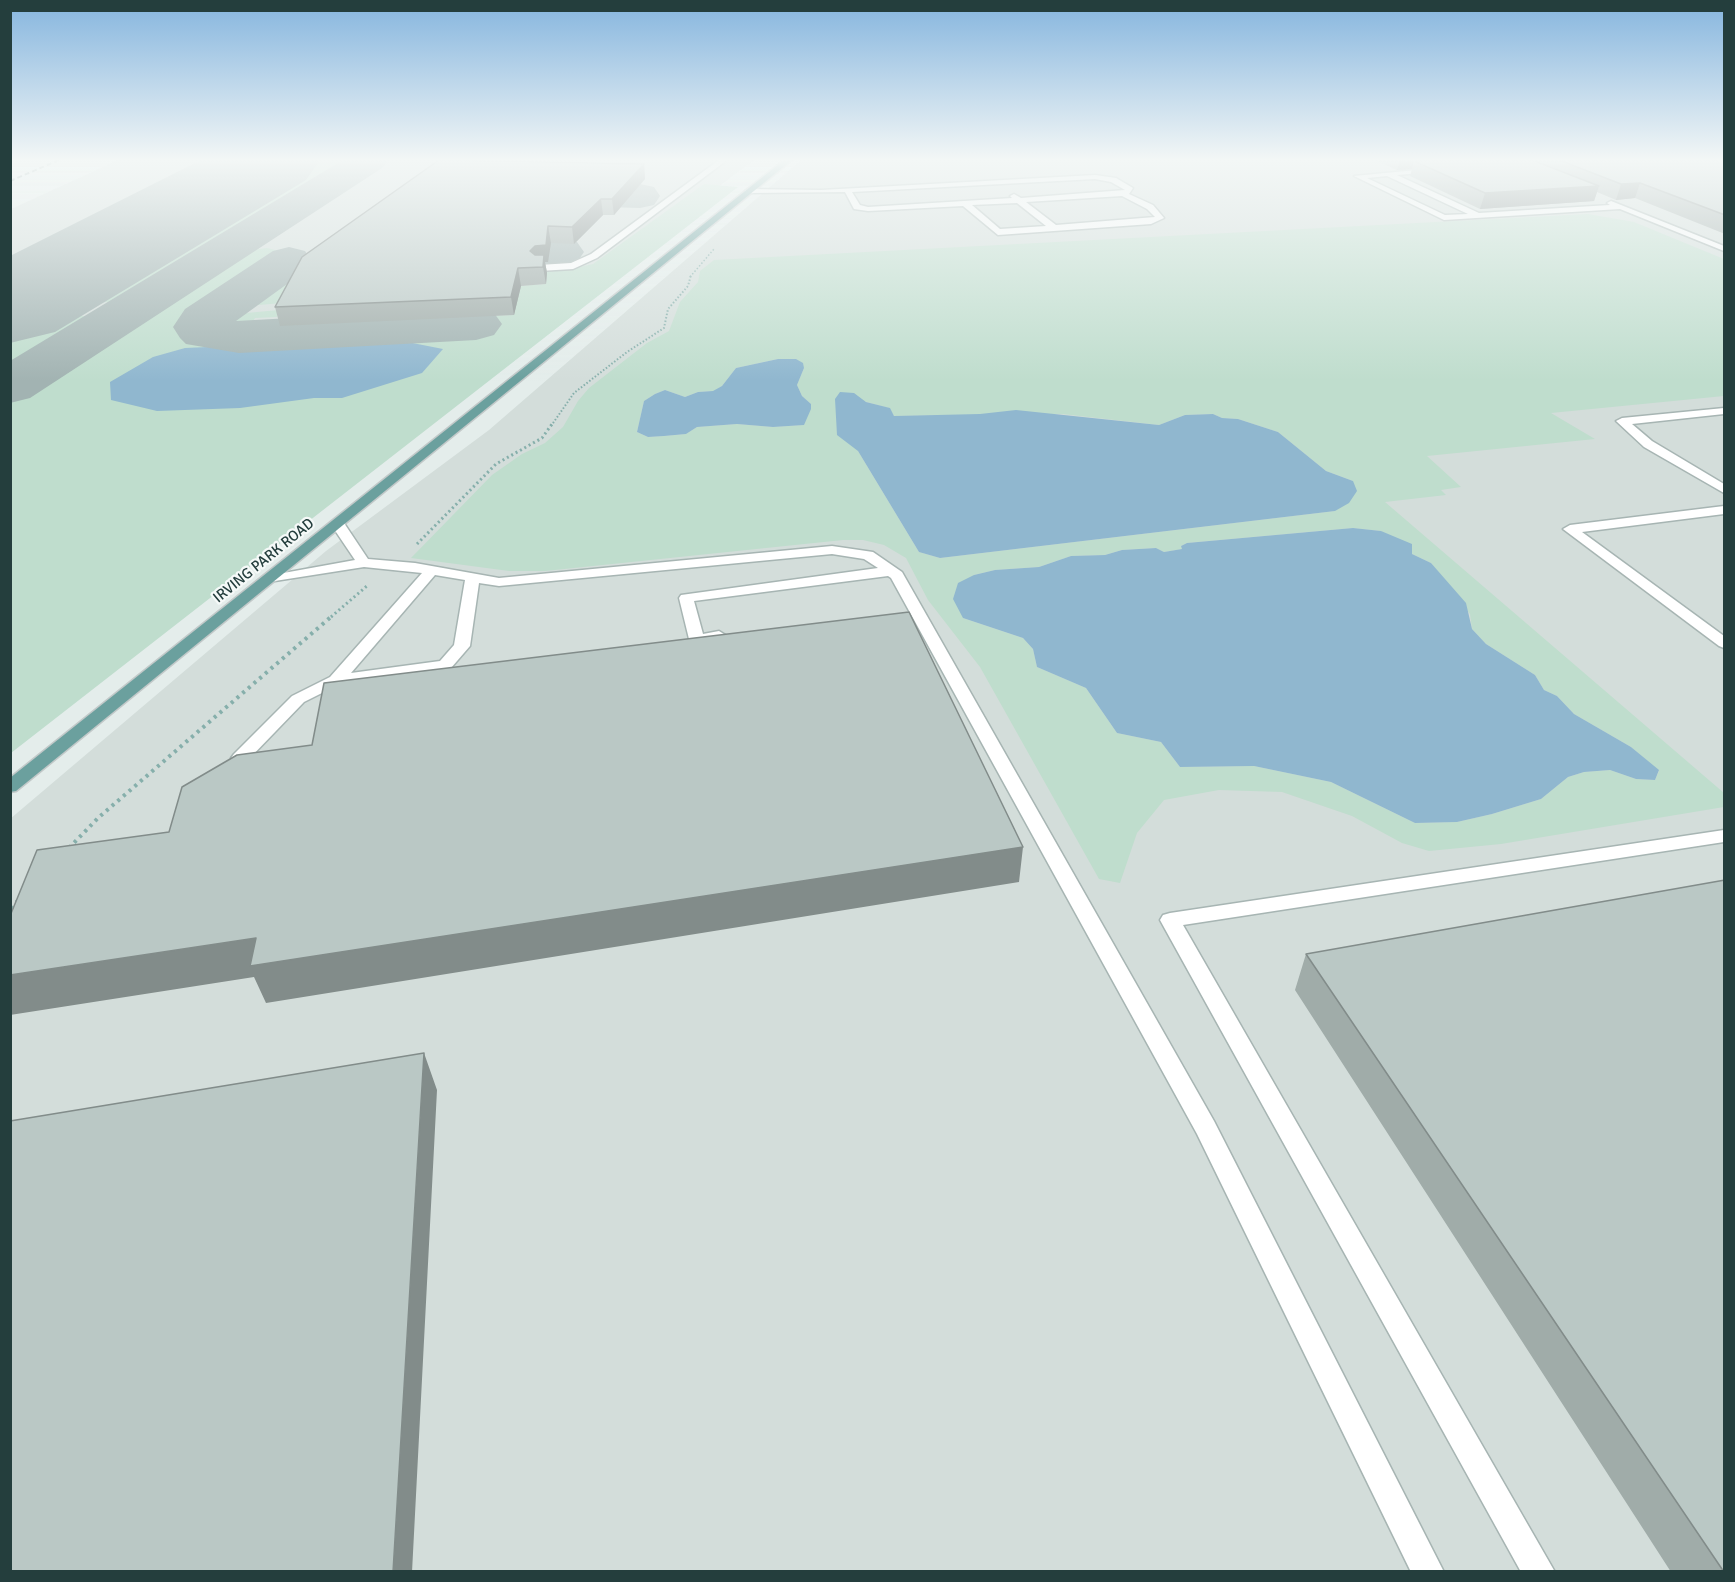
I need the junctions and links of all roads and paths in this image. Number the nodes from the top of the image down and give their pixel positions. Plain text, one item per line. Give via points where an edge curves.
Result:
1 (621, 234) edge
2 (696, 234) edge
3 (1687, 234) edge
4 (719, 240) dead end
5 (1725, 249) edge
6 (539, 268) edge
7 (1725, 411) edge
8 (1725, 476) edge
9 (1706, 478) junction
10 (1725, 489) edge
11 (1725, 510) edge
12 (337, 523) junction
13 (364, 562) junction
14 (392, 565) junction
15 (432, 570) junction
16 (891, 571) junction
17 (473, 577) junction
18 (267, 580) junction
19 (732, 634) edge
20 (1725, 643) edge
21 (336, 680) junction
22 (240, 758) edge
23 (10, 787) edge
24 (1725, 836) edge
25 (66, 851) edge
26 (18, 900) edge
27 (10, 909) edge
28 (1428, 1572) edge
29 (1539, 1572) edge

1 - 6 street via 581,263
2 - 12 main road, IRVING PARK ROAD
3 - 5 street
4 - 14 path via 668,309 664,328 574,393 542,438 496,464 428,536
7 - 9 street via 1622,421 1648,444
8 - 9 street
9 - 10 street
11 - 20 street via 1570,529
12 - 13 street
12 - 18 main road, IRVING PARK ROAD
13 - 14 street
13 - 18 street
14 - 15 street
14 - 25 path via 98,818
15 - 17 street
15 - 21 street
16 - 17 street via 868,555 832,550 499,582
16 - 19 street via 686,598 697,639
16 - 28 street via 897,575 912,612 1206,1128
17 - 21 street via 462,646 445,665
18 - 23 main road, IRVING PARK ROAD
21 - 22 street via 298,699
24 - 29 street via 1170,920
26 - 27 path

